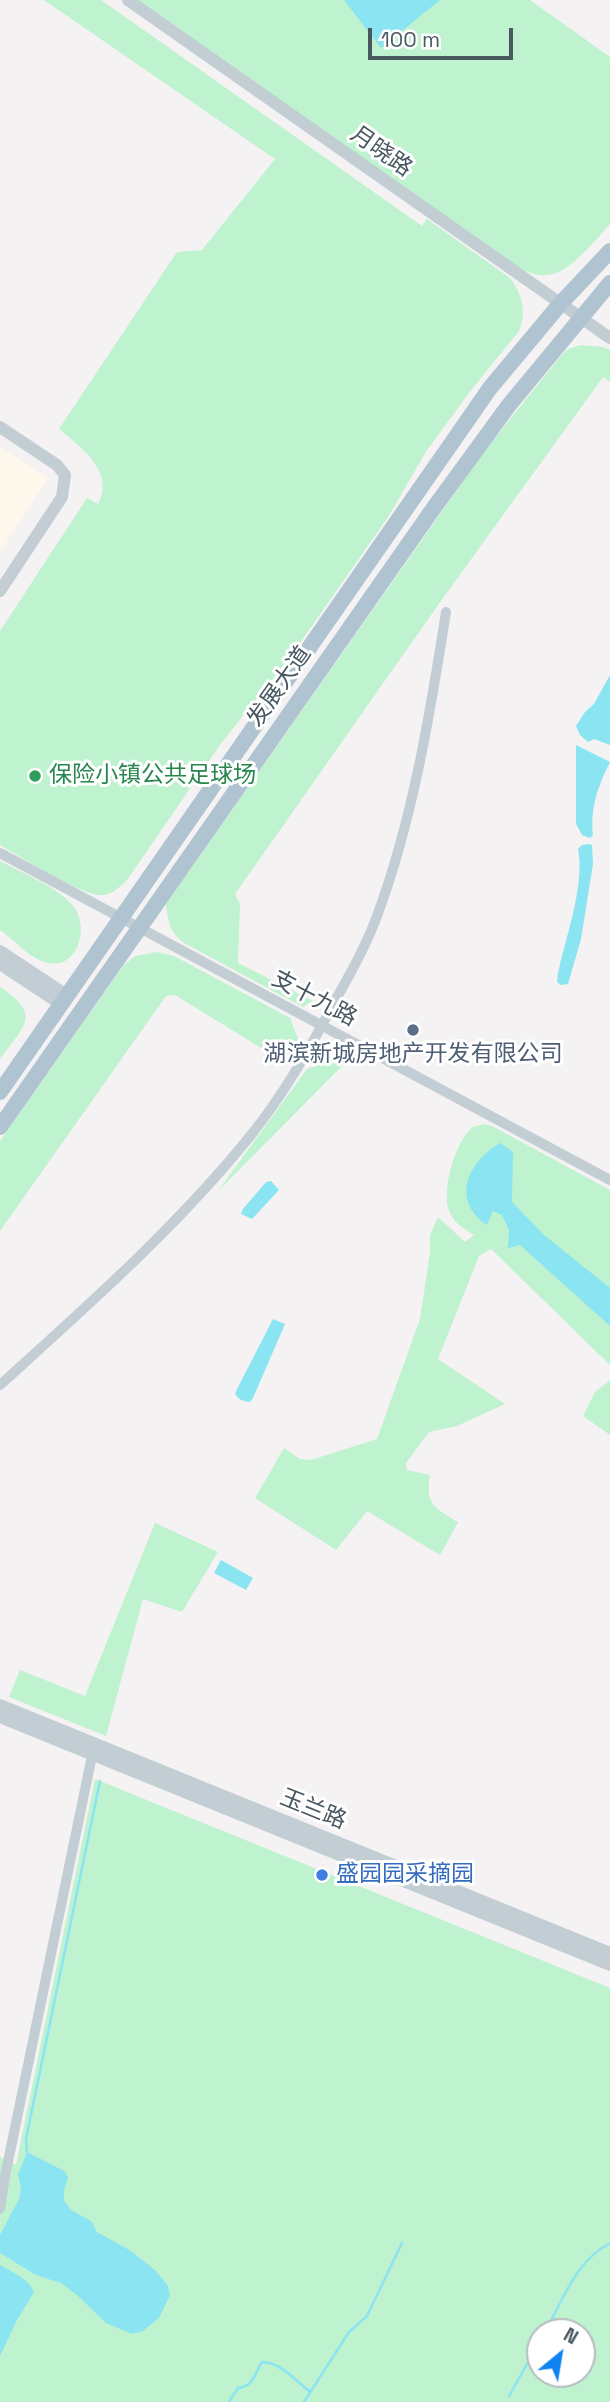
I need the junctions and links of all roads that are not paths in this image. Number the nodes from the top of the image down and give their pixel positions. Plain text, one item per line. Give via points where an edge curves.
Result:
1 (128, 0) edge
2 (610, 251) edge
3 (610, 283) edge
4 (561, 303) junction
5 (580, 317) junction
6 (610, 338) edge
7 (0, 427) edge
8 (0, 435) edge
9 (55, 468) junction
10 (0, 578) edge
11 (0, 591) edge
12 (446, 612) dead end
13 (0, 853) edge
14 (123, 918) junction
15 (140, 928) junction
16 (0, 951) edge
17 (0, 964) edge
18 (65, 1000) junction
19 (322, 1025) junction
20 (0, 1092) edge
21 (0, 1127) edge
22 (610, 1180) edge
23 (0, 1385) edge
24 (0, 1705) edge
25 (0, 1717) edge
26 (94, 1749) junction
27 (610, 1953) edge
28 (610, 1965) edge
29 (0, 2209) edge

1 - 4 street, 月晓路
2 - 4 main road, 发展大道
3 - 5 main road, 发展大道
4 - 5 street, 月晓路
4 - 14 main road, 发展大道 via 490,388
5 - 6 street, 月晓路
5 - 15 main road, 发展大道 via 441,498
7 - 9 street
8 - 9 street
9 - 10 street via 56,492
9 - 11 street via 65,475 62,497
12 - 19 street via 421,756 387,887 355,965
13 - 14 street, 支十九路
14 - 15 street, 支十九路
14 - 18 main road, 发展大道
15 - 19 street, 支十九路
15 - 21 main road, 发展大道
16 - 18 street
17 - 18 street
18 - 20 main road, 发展大道
19 - 22 street, 支十九路
19 - 23 street via 251,1134 207,1186 143,1253
24 - 26 street, 玉兰路
25 - 26 street, 玉兰路
26 - 27 street, 玉兰路
26 - 28 street, 玉兰路
26 - 29 street

